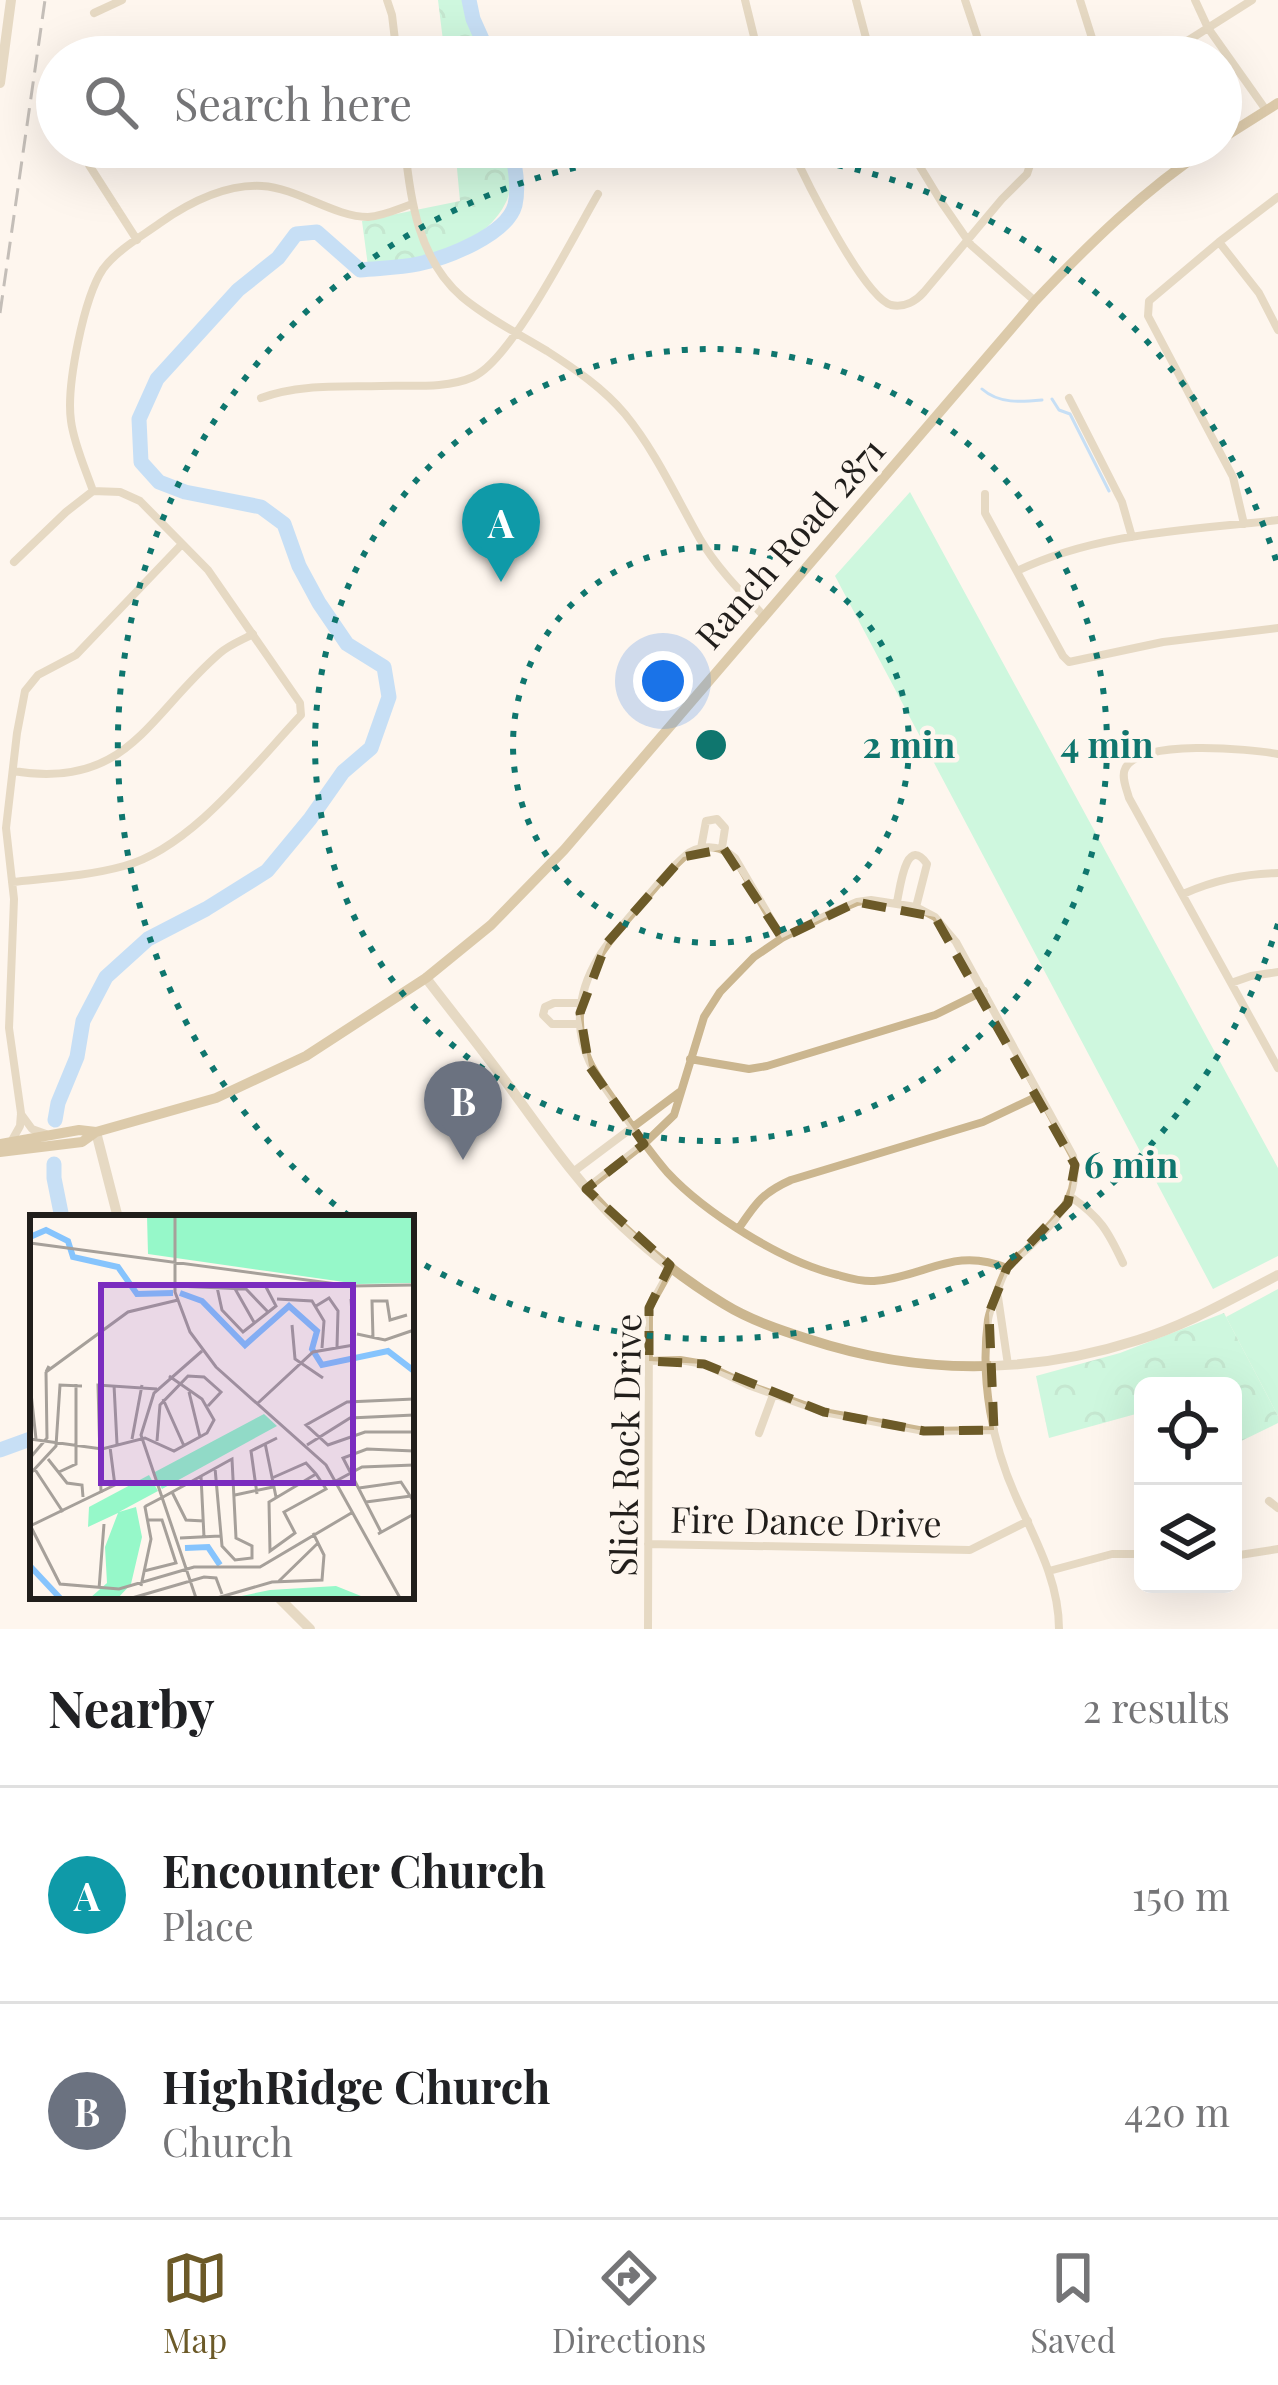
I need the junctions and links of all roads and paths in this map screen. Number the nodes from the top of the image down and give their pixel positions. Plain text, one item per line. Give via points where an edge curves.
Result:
1 (10, 0) edge
2 (122, 0) edge
3 (387, 0) edge
4 (746, 0) edge
5 (856, 0) edge
6 (965, 0) edge
7 (1080, 0) edge
8 (1195, 0) edge
9 (1252, 0) edge
10 (94, 13) dead end
11 (1208, 28) junction
12 (394, 36) edge
13 (754, 36) edge
14 (865, 36) edge
15 (977, 36) edge
16 (1091, 36) edge
17 (1195, 36) edge
18 (1215, 36) edge
19 (1242, 69) edge
20 (0, 83) edge
21 (1272, 106) edge
22 (1242, 125) edge
23 (91, 168) edge
24 (408, 168) edge
25 (801, 168) edge
26 (921, 168) edge
27 (1029, 168) edge
28 (1179, 168) edge
29 (598, 194) dead end
30 (1278, 197) edge
31 (412, 204) junction
32 (137, 240) junction
33 (968, 241) junction
34 (1219, 242) junction
35 (1035, 301) junction
36 (1278, 330) edge
37 (517, 333) junction
38 (261, 398) dead end
39 (1069, 398) dead end
40 (93, 491) junction
41 (986, 494) dead end
42 (1278, 520) edge
43 (1244, 524) junction
44 (1132, 537) junction
45 (182, 544) junction
46 (14, 562) dead end
47 (1017, 571) junction
48 (764, 616) junction
49 (1278, 628) edge
50 (253, 634) junction
51 (1278, 754) edge
52 (13, 771) junction
53 (701, 848) junction
54 (722, 848) junction
55 (1278, 873) edge
56 (12, 882) junction
57 (1183, 894) junction
58 (897, 902) junction
59 (916, 907) junction
60 (782, 938) junction
61 (1278, 972) edge
62 (426, 977) junction
63 (1231, 982) junction
64 (984, 991) junction
65 (581, 1003) junction
66 (580, 1024) junction
67 (690, 1059) junction
68 (1278, 1068) edge
69 (682, 1090) junction
70 (1040, 1095) junction
71 (21, 1113) junction
72 (632, 1126) junction
73 (96, 1132) junction
74 (51, 1136) junction
75 (645, 1144) junction
76 (3, 1146) edge
77 (572, 1172) junction
78 (586, 1189) junction
79 (1071, 1197) junction
80 (117, 1215) edge
81 (739, 1228) junction
82 (1123, 1263) dead end
83 (672, 1267) junction
84 (1007, 1268) junction
85 (1278, 1275) edge
86 (998, 1296) junction
87 (649, 1361) junction
88 (1008, 1367) junction
89 (987, 1368) junction
90 (774, 1394) junction
91 (994, 1430) junction
92 (759, 1433) dead end
93 (1269, 1501) dead end
94 (1278, 1508) edge
95 (1028, 1521) junction
96 (648, 1544) junction
97 (1278, 1550) edge
98 (1134, 1554) edge
99 (1242, 1555) edge
100 (1048, 1571) junction
101 (280, 1599) edge
102 (310, 1629) edge
103 (648, 1629) edge
104 (1058, 1629) edge

1 - 20 street
2 - 10 street
3 - 12 street
4 - 13 street
5 - 14 street
6 - 15 street
7 - 16 street
8 - 11 street
9 - 11 street
11 - 17 street
11 - 18 street
19 - 21 street
21 - 22 main road
23 - 32 street
24 - 31 street
25 - 33 street via 885,302 917,300
26 - 33 street
27 - 33 street
28 - 35 main road, Ranch Road 2871
29 - 37 street
30 - 34 street
31 - 32 street via 357,216 285,190 235,188 177,211
31 - 37 street via 450,283
32 - 40 street via 106,264 84,315 70,407
33 - 35 street
34 - 36 street
34 - 43 street via 1147,308 1233,477
35 - 48 main road, Ranch Road 2871
37 - 38 street via 490,367 467,380 294,388
37 - 48 street via 621,409 701,542
39 - 44 street
40 - 45 street via 140,502
40 - 46 street
41 - 47 street via 985,513
42 - 43 street
43 - 44 street
44 - 47 street
45 - 50 street
45 - 52 street via 76,656 38,675 26,692
47 - 49 street via 1069,662
48 - 62 main road, Ranch Road 2871 via 532,886
50 - 52 street via 223,651 133,744 104,763 71,774
50 - 56 street via 302,716 219,802 165,848 128,866
51 - 57 street via 1183,749 1126,766 1129,798
52 - 56 street via 6,828
53 - 54 street
53 - 54 street via 706,821 717,819
53 - 65 street via 683,857 606,944
54 - 60 street
55 - 57 street via 1241,874
56 - 71 street via 9,1028
57 - 63 street
58 - 59 street
58 - 59 street via 906,863 917,855 927,868
58 - 60 street via 857,902
59 - 64 street via 956,942
60 - 67 street via 720,992
61 - 63 street
62 - 73 main road, Ranch Road 2871 via 244,1087
62 - 77 street
63 - 68 street
64 - 67 street via 935,1015 767,1066
64 - 70 street
65 - 66 street
65 - 66 street via 554,1003 543,1015 552,1024
66 - 72 street via 589,1066
67 - 69 street
69 - 72 street
69 - 75 street via 674,1115
70 - 79 street via 1073,1156
70 - 81 street via 983,1122 791,1180 757,1200
71 - 74 street via 32,1129
71 - 76 street via 17,1133
72 - 75 street
72 - 77 street
73 - 74 main road, Ranch Road 2871
73 - 76 main road, Ranch Road 2871 via 82,1142
73 - 80 street
74 - 76 main road, Ranch Road 2871
75 - 78 street
75 - 81 street via 694,1198
77 - 78 street
78 - 83 street
79 - 82 street via 1105,1226
79 - 84 street
81 - 84 street via 832,1274 869,1282 966,1258
83 - 87 street, Slick Rock Drive via 649,1308
83 - 89 street via 727,1306 806,1338 884,1358
84 - 86 street
85 - 88 street via 1143,1339
86 - 88 street
86 - 89 street via 989,1313
87 - 90 street via 704,1364
87 - 96 street, Slick Rock Drive
88 - 89 street
89 - 91 street
90 - 91 street via 924,1431
90 - 92 street
91 - 95 street
93 - 94 street
95 - 96 street, Fire Dance Drive via 970,1550
95 - 100 street
96 - 103 street, Slick Rock Drive
97 - 99 street
98 - 100 street
100 - 104 street
101 - 102 street

